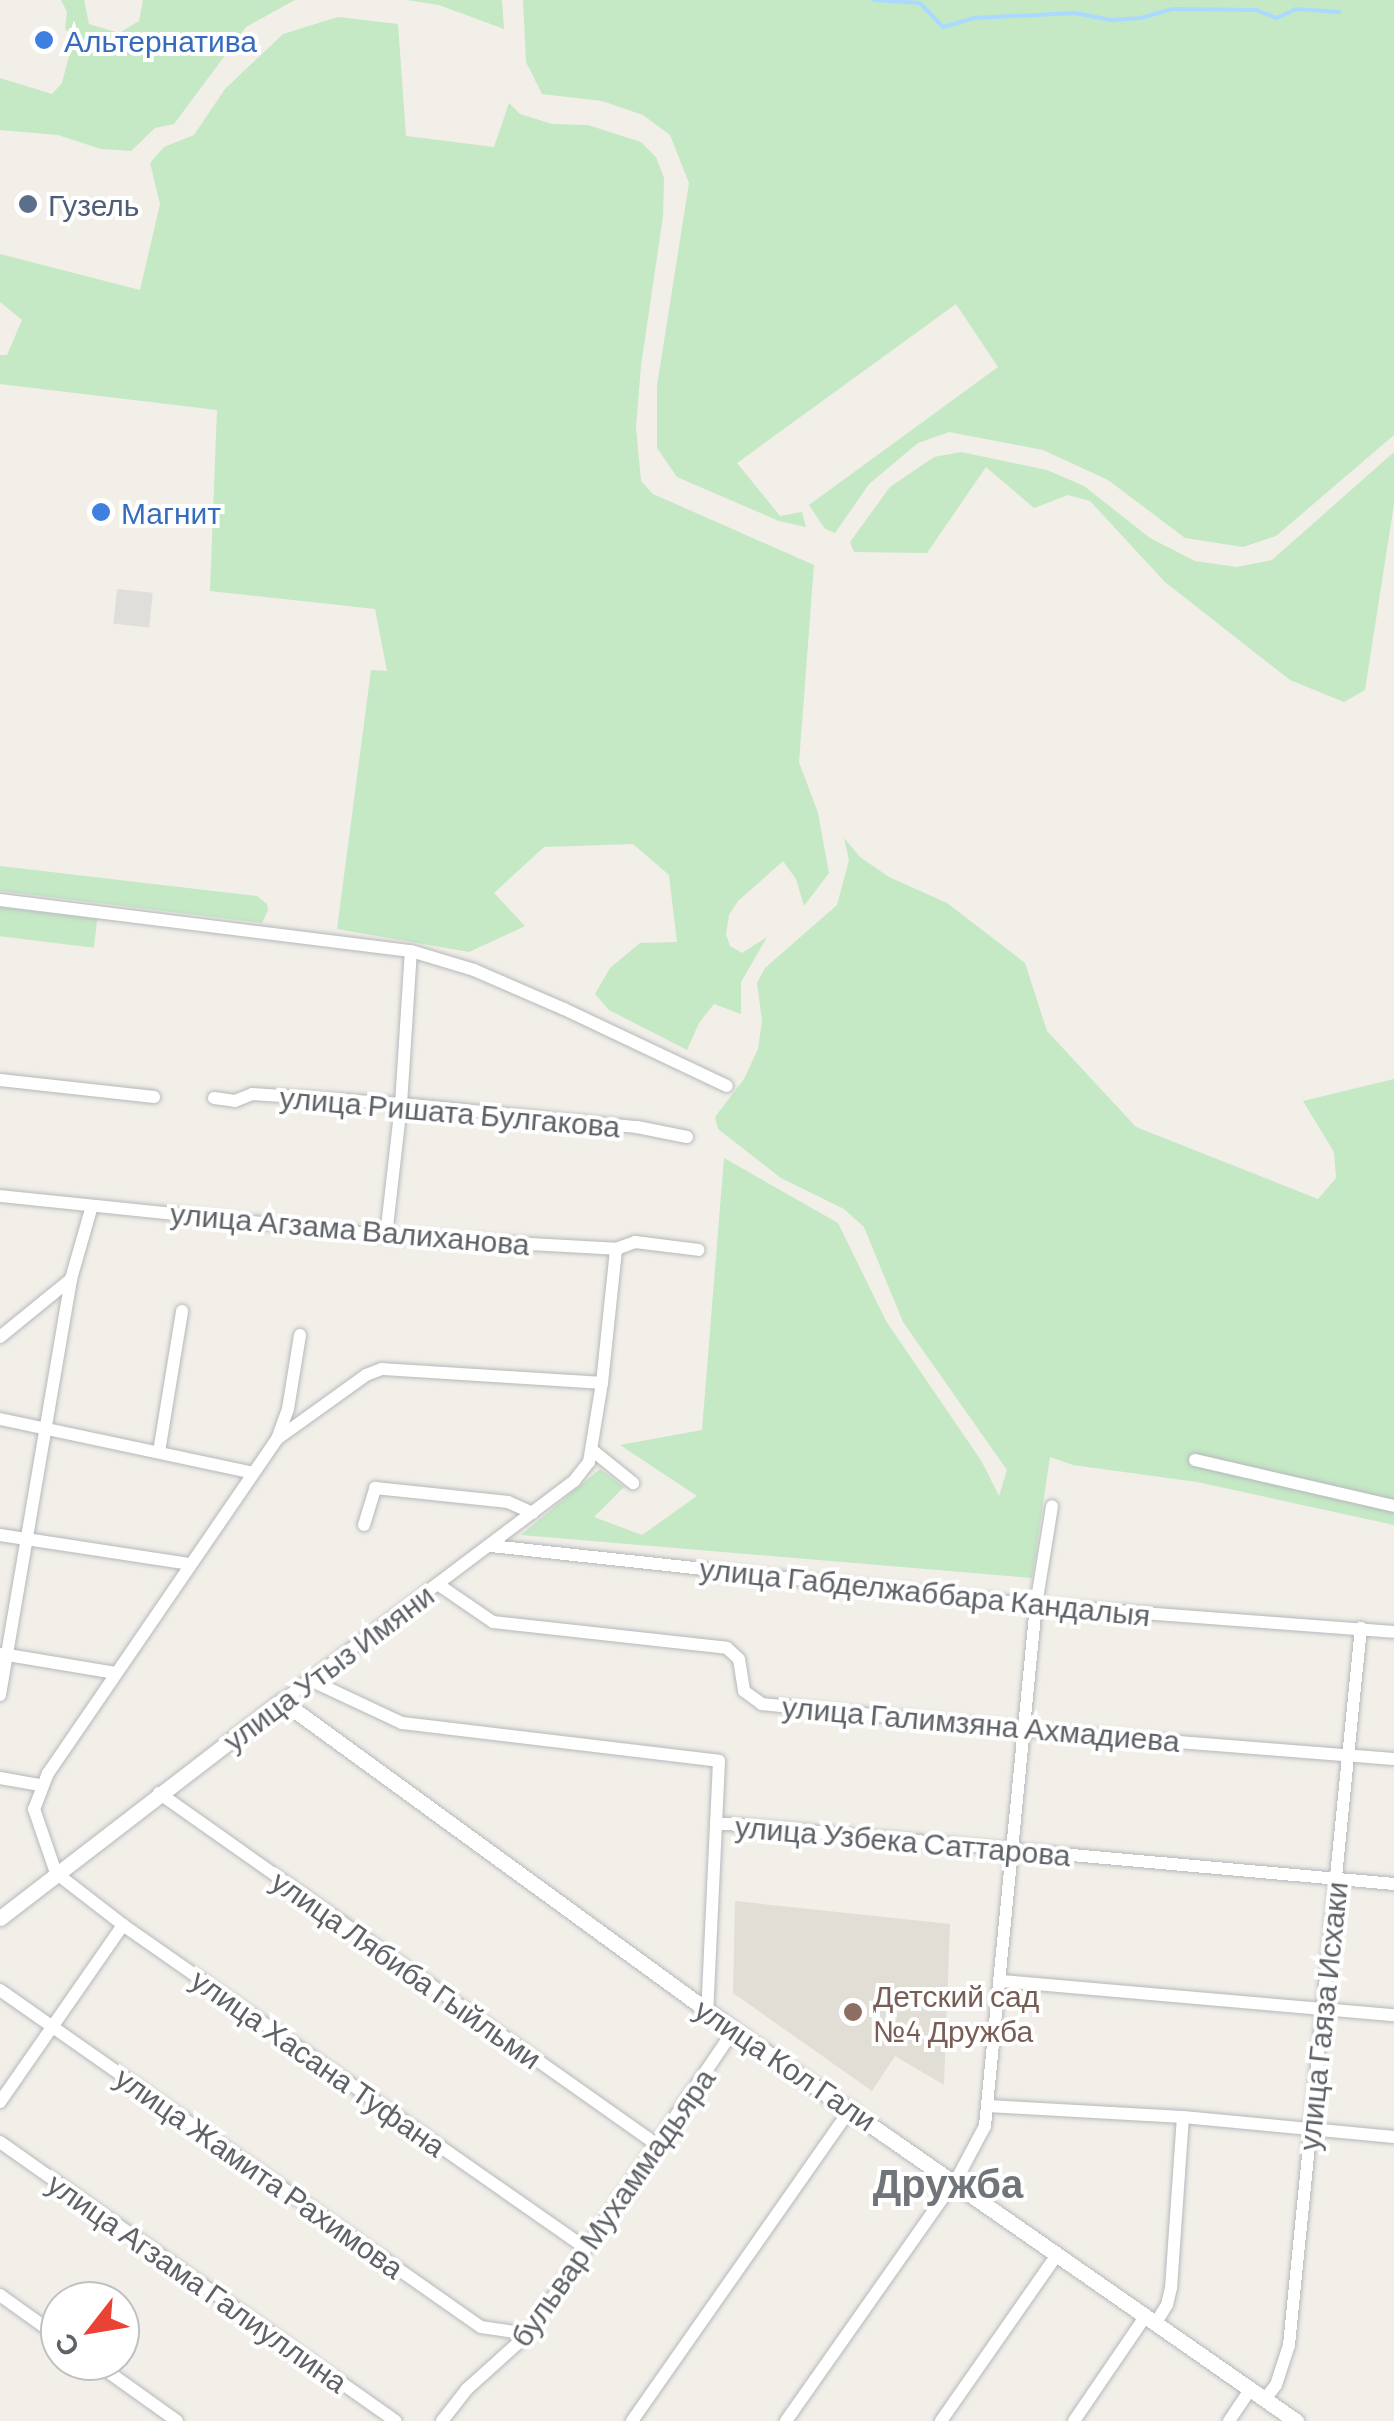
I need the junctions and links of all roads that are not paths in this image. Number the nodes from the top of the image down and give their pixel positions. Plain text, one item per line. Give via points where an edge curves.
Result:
1 (0, 900) edge
2 (411, 951) junction
3 (0, 1080) edge
4 (727, 1086) dead end
5 (154, 1097) dead end
6 (214, 1098) dead end
7 (401, 1104) junction
8 (687, 1138) dead end
9 (0, 1196) edge
10 (92, 1206) junction
11 (386, 1236) junction
12 (616, 1249) junction
13 (698, 1250) dead end
14 (70, 1279) junction
15 (182, 1311) dead end
16 (300, 1336) dead end
17 (0, 1337) edge
18 (602, 1383) junction
19 (0, 1419) edge
20 (44, 1425) junction
21 (277, 1439) junction
22 (592, 1450) junction
23 (159, 1452) junction
24 (1195, 1460) dead end
25 (253, 1473) junction
26 (633, 1483) dead end
27 (1052, 1506) dead end
28 (1394, 1506) edge
29 (533, 1514) junction
30 (364, 1525) dead end
31 (0, 1535) edge
32 (27, 1539) junction
33 (490, 1546) junction
34 (189, 1564) junction
35 (439, 1585) junction
36 (1036, 1606) junction
37 (1361, 1628) junction
38 (1394, 1632) edge
39 (4, 1654) edge
40 (116, 1673) junction
41 (308, 1679) junction
42 (0, 1695) edge
43 (282, 1701) junction
44 (1026, 1730) junction
45 (1349, 1752) junction
46 (1394, 1759) edge
47 (0, 1778) edge
48 (40, 1785) junction
49 (159, 1793) junction
50 (716, 1824) junction
51 (1015, 1849) junction
52 (56, 1873) junction
53 (1336, 1879) junction
54 (1394, 1884) edge
55 (0, 1918) edge
56 (123, 1926) junction
57 (1002, 1981) junction
58 (0, 1990) edge
59 (1323, 2006) junction
60 (708, 2011) junction
61 (1394, 2015) edge
62 (55, 2028) junction
63 (734, 2030) junction
64 (0, 2102) edge
65 (988, 2106) junction
66 (851, 2108) junction
67 (1183, 2117) junction
68 (1311, 2130) junction
69 (1394, 2137) edge
70 (0, 2142) edge
71 (656, 2144) junction
72 (954, 2180) junction
73 (584, 2247) junction
74 (1057, 2255) junction
75 (0, 2295) edge
76 (1150, 2321) junction
77 (40, 2324) edge
78 (528, 2334) junction
79 (121, 2381) edge
80 (1250, 2390) junction
81 (1265, 2399) junction
82 (178, 2421) edge
83 (396, 2421) edge
84 (442, 2421) edge
85 (632, 2421) edge
86 (786, 2421) edge
87 (941, 2421) edge
88 (1074, 2421) edge
89 (1229, 2421) edge
90 (1296, 2421) edge

1 - 2 street
2 - 4 street via 564,1008
2 - 7 street
3 - 5 street
6 - 7 street, улица Ришата Булгакова via 235,1101 252,1094
7 - 8 street, улица Ришата Булгакова via 637,1127
7 - 11 street
9 - 10 street, улица Агзама Валиханова
10 - 11 street, улица Агзама Валиханова
10 - 14 street
11 - 12 street, улица Агзама Валиханова
12 - 13 street, улица Агзама Валиханова via 636,1242
12 - 18 street, улица Утыз Имяни
14 - 17 street
14 - 20 street
15 - 23 street
16 - 21 street
18 - 21 street via 382,1369
18 - 22 street, улица Утыз Имяни
19 - 20 street
20 - 23 street
20 - 32 street
21 - 25 street
22 - 26 street
22 - 29 street, улица Утыз Имяни via 574,1481
23 - 25 street
24 - 28 street
25 - 34 street
27 - 36 street
29 - 30 street via 508,1502 376,1488
29 - 33 street, улица Утыз Имяни
31 - 32 street
32 - 34 street
32 - 39 street
33 - 35 street, улица Утыз Имяни
33 - 36 street, улица Габделжаббара Кандалыя
34 - 40 street
35 - 41 street, улица Утыз Имяни
35 - 44 street, улица Галимзяна Ахмадиева via 492,1622 727,1648 739,1659 744,1691 762,1704
36 - 37 street, улица Габделжаббара Кандалыя
36 - 44 street
37 - 38 street, улица Габделжаббара Кандалыя
37 - 45 street, улица Гаяза Исхаки
39 - 40 street
39 - 42 street
40 - 48 street
41 - 43 street, улица Утыз Имяни
41 - 50 street, улица Узбека Саттарова via 402,1723 719,1760
43 - 49 street, улица Утыз Имяни
43 - 60 street, улица Кол Гали
44 - 45 street, улица Галимзяна Ахмадиева
44 - 51 street
45 - 46 street, улица Галимзяна Ахмадиева
45 - 53 street, улица Гаяза Исхаки
47 - 48 street
48 - 52 street via 34,1809
49 - 52 street, улица Утыз Имяни
49 - 71 street, улица Лябиба Гыйльми
50 - 51 street, улица Узбека Саттарова
50 - 60 street
51 - 53 street, улица Узбека Саттарова
51 - 57 street
52 - 55 street, улица Утыз Имяни
52 - 56 street, улица Хасана Туфана
53 - 54 street, улица Узбека Саттарова
53 - 59 street, улица Гаяза Исхаки
56 - 62 street
56 - 73 street, улица Хасана Туфана
57 - 59 street
57 - 65 street
58 - 62 street, улица Жамита Рахимова
59 - 61 street
59 - 68 street, улица Гаяза Исхаки
60 - 63 street, улица Кол Гали
62 - 64 street
62 - 78 street, улица Жамита Рахимова via 481,2327
63 - 66 street, улица Кол Гали
63 - 71 street, бульвар Мухаммадьяра
65 - 67 street
65 - 72 street via 985,2126
66 - 72 street, улица Кол Гали
66 - 85 street
67 - 68 street
67 - 76 street via 1170,2288 1167,2305
68 - 69 street
68 - 81 street, улица Гаяза Исхаки via 1289,2345
70 - 83 street, улица Агзама Галиуллина
71 - 73 street, бульвар Мухаммадьяра
72 - 74 street, улица Кол Гали
72 - 86 street
73 - 78 street, бульвар Мухаммадьяра
74 - 76 street, улица Кол Гали
74 - 87 street
75 - 77 street
76 - 80 street, улица Кол Гали
76 - 88 street
78 - 84 street, бульвар Мухаммадьяра
79 - 82 street
80 - 81 street, улица Кол Гали
80 - 89 street
81 - 90 street, улица Кол Гали

